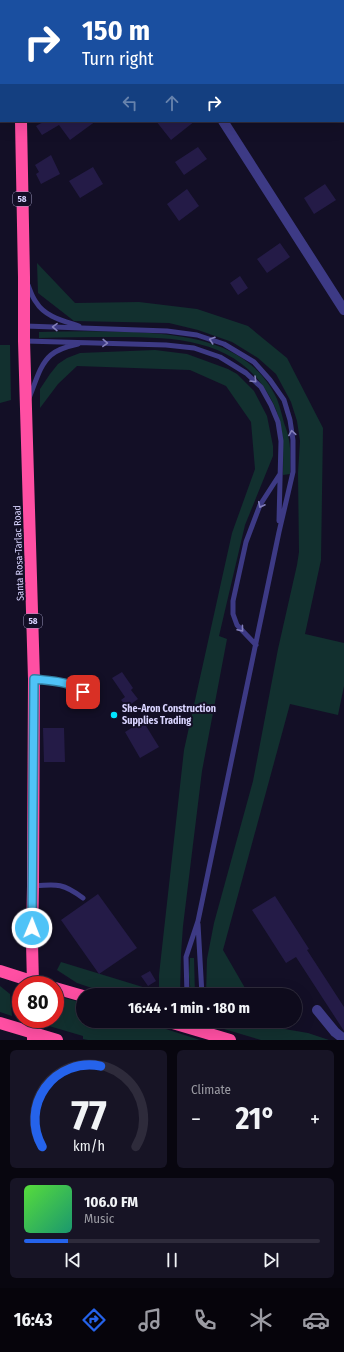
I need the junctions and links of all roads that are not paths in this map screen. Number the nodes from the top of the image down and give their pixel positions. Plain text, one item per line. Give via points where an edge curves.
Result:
1 (21, 122) edge
2 (224, 122) edge
3 (24, 277) junction
4 (344, 310) edge
5 (24, 326) junction
6 (84, 328) junction
7 (24, 341) junction
8 (84, 342) junction
9 (26, 405) junction
10 (281, 472) junction
11 (279, 532) junction
12 (256, 645) junction
13 (34, 679) junction
14 (89, 698) dead end
15 (33, 886) junction
16 (83, 898) dead end
17 (198, 921) junction
18 (0, 971) edge
19 (14, 976) edge
20 (36, 976) edge
21 (187, 988) edge
22 (202, 988) edge
23 (64, 991) edge
24 (76, 994) edge
25 (317, 1010) dead end
26 (0, 1023) edge
27 (33, 1028) edge
28 (190, 1028) edge
29 (344, 1039) edge
30 (33, 1040) edge
31 (57, 1040) edge
32 (230, 1040) edge

1 - 3 highway, Santa Rosa-Tarlac Road / 58
2 - 4 street
3 - 5 highway, Santa Rosa-Tarlac Road / 58
3 - 6 lane via 36,302 43,310
6 -> 5 lane
5 - 7 highway, Santa Rosa-Tarlac Road / 58
11 -> 6 lane via 293,472 293,440 284,400 254,362 224,344 197,336 167,331
7 - 8 lane
7 - 9 highway, Santa Rosa-Tarlac Road / 58
8 - 9 lane via 51,355 42,366
8 -> 10 lane via 194,348 220,357 246,373 260,387 278,422
9 - 13 highway, Santa Rosa-Tarlac Road / 58
10 - 11 lane
10 -> 12 lane via 260,505 246,542 233,601 232,614
11 - 12 lane
12 - 17 lane
13 - 14 lane via 77,687
13 - 15 highway, Santa Rosa-Tarlac Road / 58
15 - 16 lane via 61,885
15 - 20 highway, Santa Rosa-Tarlac Road / 58 via 32,942
17 - 21 lane via 186,957
17 - 22 lane
18 - 19 highway
23 - 24 highway
25 - 29 street
26 - 31 highway, bridge
27 - 30 highway
28 - 32 highway

